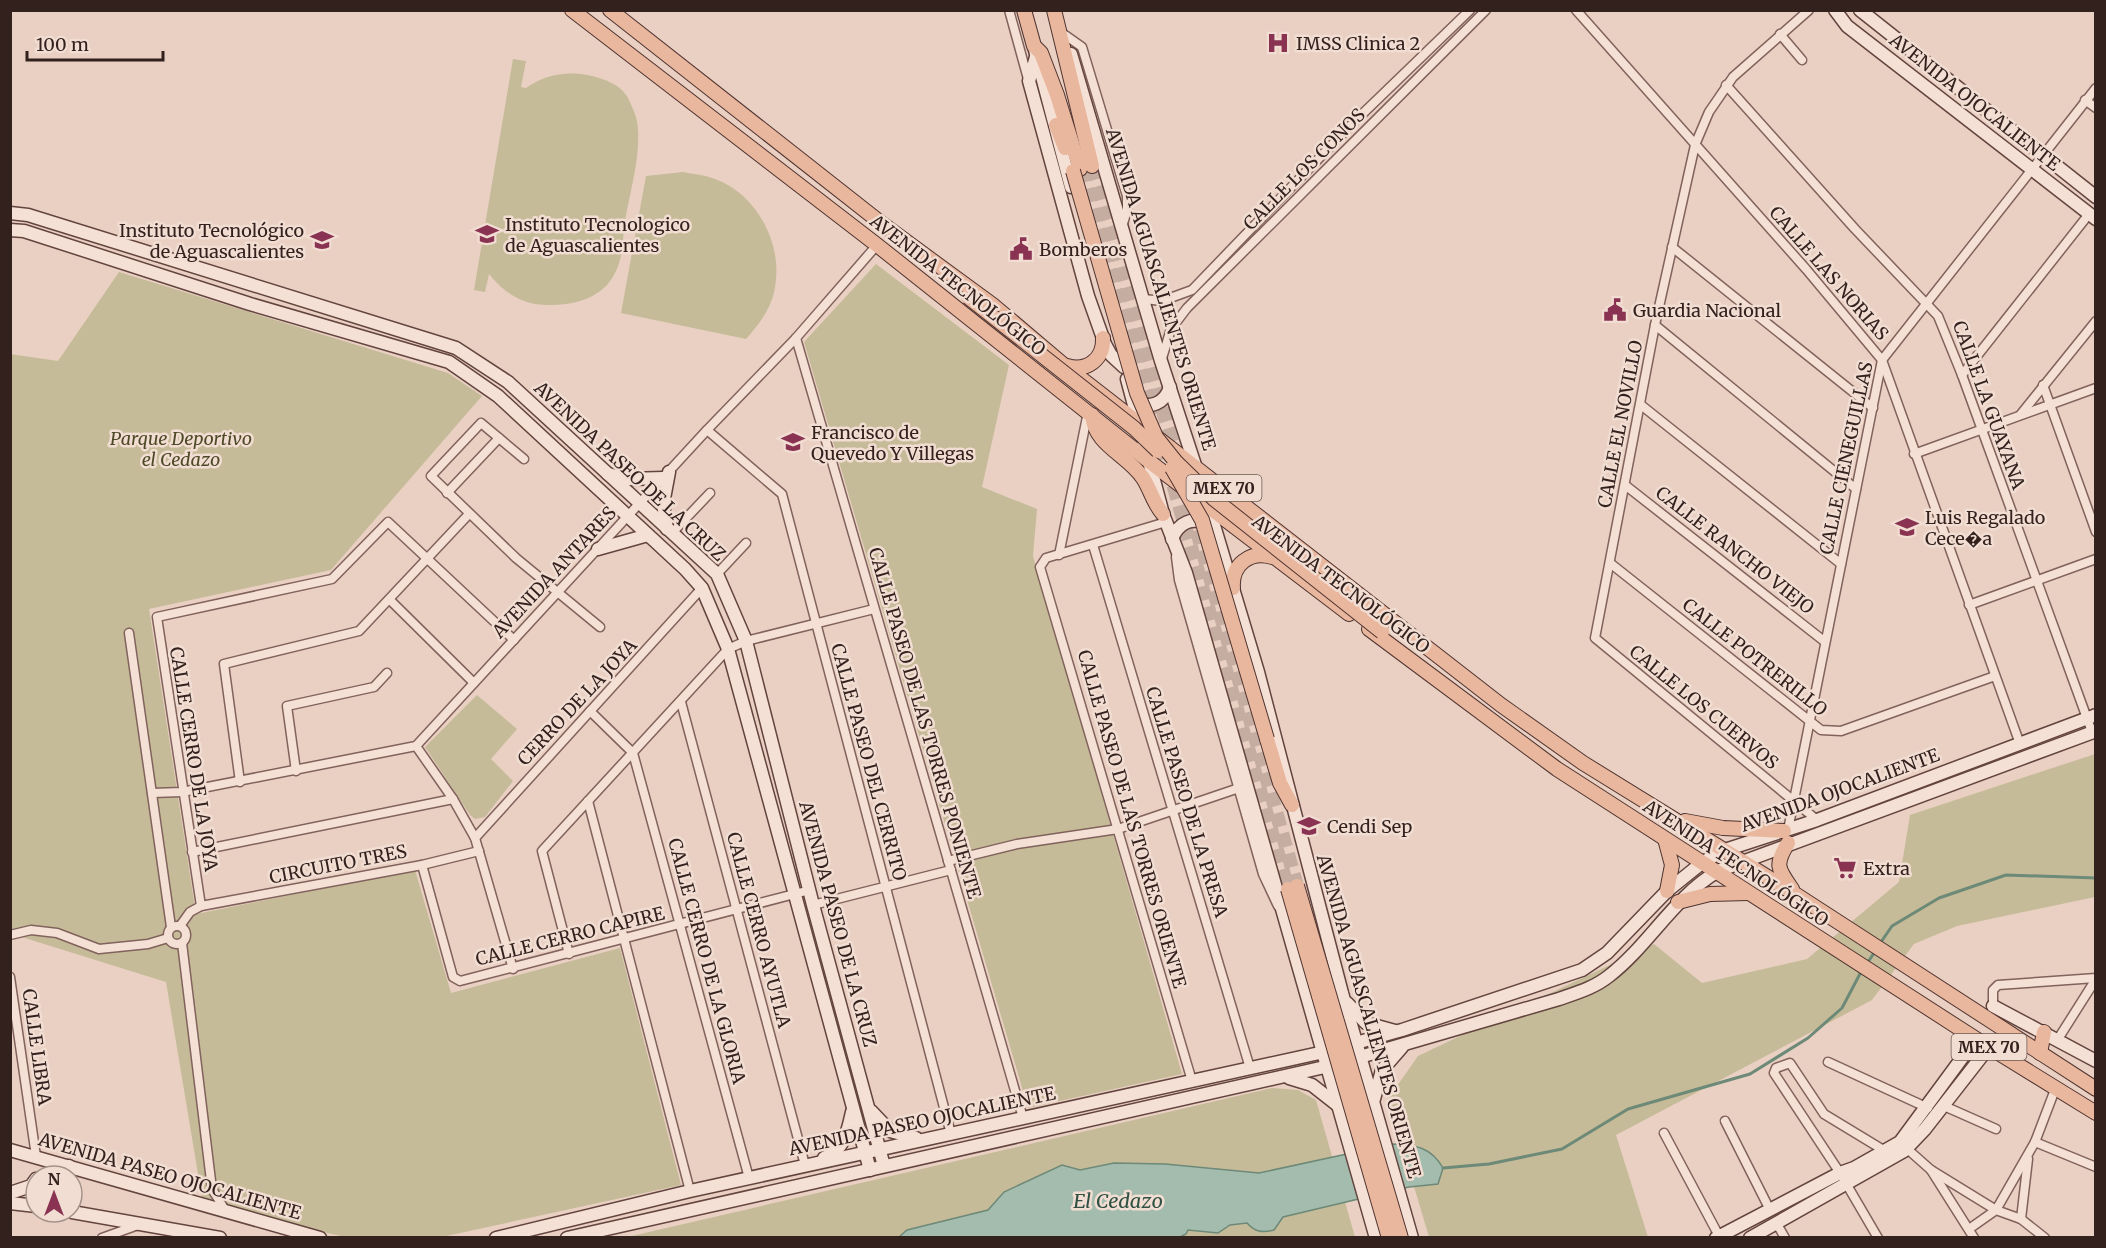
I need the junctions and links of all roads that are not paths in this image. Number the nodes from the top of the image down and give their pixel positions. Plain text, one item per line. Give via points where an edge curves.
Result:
1 (572, 10) edge
2 (610, 10) edge
3 (1009, 10) edge
4 (1024, 10) edge
5 (1055, 10) edge
6 (1470, 10) edge
7 (1486, 10) edge
8 (1576, 10) edge
9 (1809, 10) edge
10 (1835, 10) edge
11 (1860, 10) edge
12 (1780, 34) junction
13 (1035, 51) junction
14 (1802, 60) dead end
15 (1029, 81) junction
16 (1726, 85) junction
17 (2096, 88) edge
18 (2085, 100) junction
19 (2096, 108) edge
20 (1354, 123) junction
21 (1056, 125) junction
22 (1364, 132) junction
23 (1695, 146) junction
24 (2041, 154) junction
25 (2031, 168) junction
26 (1082, 169) junction
27 (2096, 197) edge
28 (10, 213) edge
29 (2092, 217) edge
30 (10, 230) edge
31 (909, 243) junction
32 (877, 245) junction
33 (1672, 247) junction
34 (1144, 299) junction
35 (1925, 303) junction
36 (2096, 321) edge
37 (1655, 325) junction
38 (796, 338) junction
39 (1103, 338) junction
40 (1882, 360) junction
41 (1161, 362) junction
42 (1065, 366) junction
43 (1124, 367) junction
44 (1962, 375) junction
45 (2043, 385) junction
46 (1170, 387) junction
47 (2096, 388) edge
48 (1131, 396) junction
49 (2051, 404) junction
50 (1641, 405) junction
51 (1873, 408) junction
52 (1090, 413) junction
53 (2020, 416) junction
54 (1137, 420) junction
55 (706, 430) junction
56 (1980, 430) junction
57 (499, 438) junction
58 (1914, 454) junction
59 (524, 459) dead end
60 (1150, 462) junction
61 (1196, 467) junction
62 (605, 473) junction
63 (666, 475) junction
64 (1625, 485) junction
65 (1856, 489) junction
66 (447, 493) junction
67 (710, 494) dead end
68 (639, 504) junction
69 (1208, 505) junction
70 (469, 514) junction
71 (627, 517) junction
72 (1164, 518) junction
73 (670, 531) junction
74 (1215, 531) junction
75 (2096, 532) edge
76 (648, 535) junction
77 (1173, 542) junction
78 (746, 543) dead end
79 (1093, 545) junction
80 (598, 549) junction
81 (1059, 555) junction
82 (428, 558) junction
83 (1275, 559) junction
84 (2096, 559) edge
85 (1610, 563) junction
86 (1841, 564) junction
87 (717, 574) junction
88 (2036, 581) junction
89 (702, 588) junction
90 (1233, 588) junction
91 (557, 593) junction
92 (390, 600) junction
93 (1969, 605) junction
94 (874, 609) junction
95 (815, 624) junction
96 (600, 627) dead end
97 (129, 633) dead end
98 (1596, 638) joint
99 (514, 640) junction
100 (746, 641) junction
101 (1824, 641) junction
102 (728, 649) junction
103 (1414, 662) junction
104 (387, 673) dead end
105 (1995, 676) junction
106 (474, 683) junction
107 (681, 702) junction
108 (590, 711) junction
109 (2091, 717) edge
110 (1808, 721) junction
111 (2094, 731) edge
112 (2020, 744) junction
113 (416, 746) junction
114 (633, 753) junction
115 (296, 771) junction
116 (240, 782) junction
117 (1239, 788) junction
118 (183, 792) junction
119 (152, 793) junction
120 (453, 799) junction
121 (588, 801) junction
122 (1792, 801) junction
123 (1292, 806) junction
124 (1172, 812) junction
125 (1670, 816) junction
126 (1817, 820) junction
127 (1118, 829) junction
128 (1787, 835) junction
129 (475, 838) junction
130 (1665, 840) junction
131 (1725, 850) junction
132 (479, 851) junction
133 (192, 852) junction
134 (948, 861) junction
135 (1741, 861) junction
136 (1703, 862) junction
137 (422, 865) junction
138 (951, 870) junction
139 (1718, 871) junction
140 (886, 888) junction
141 (810, 890) junction
142 (1667, 891) junction
143 (1748, 893) junction
144 (795, 894) junction
145 (1795, 894) junction
146 (1678, 902) junction
147 (813, 905) junction
148 (201, 906) junction
149 (736, 910) junction
150 (1284, 913) junction
151 (680, 925) junction
152 (175, 926) junction
153 (10, 935) edge
154 (168, 938) junction
155 (626, 939) junction
156 (182, 943) junction
157 (569, 954) junction
158 (513, 969) junction
159 (10, 977) edge
160 (2096, 979) edge
161 (1342, 993) junction
162 (11, 994) edge
163 (1307, 1001) junction
164 (1993, 1006) junction
165 (1973, 1007) junction
166 (1347, 1013) junction
167 (1402, 1030) junction
168 (2044, 1032) junction
169 (1976, 1039) junction
170 (2058, 1039) junction
171 (1411, 1042) junction
172 (1356, 1043) junction
173 (1989, 1047) junction
174 (1324, 1052) junction
175 (2040, 1053) junction
176 (1360, 1057) junction
177 (2096, 1061) edge
178 (1828, 1062) dead end
179 (1329, 1066) junction
180 (1250, 1068) junction
181 (1275, 1078) junction
182 (1191, 1081) junction
183 (2056, 1087) junction
184 (2096, 1089) edge
185 (867, 1106) junction
186 (1340, 1107) junction
187 (1926, 1107) junction
188 (853, 1108) junction
189 (1376, 1108) junction
190 (1941, 1110) junction
191 (2096, 1113) edge
192 (1023, 1118) junction
193 (1344, 1120) junction
194 (1725, 1121) dead end
195 (1996, 1129) dead end
196 (1664, 1133) dead end
197 (951, 1134) junction
198 (926, 1139) junction
199 (2035, 1142) junction
200 (1903, 1145) junction
201 (880, 1149) junction
202 (10, 1150) edge
203 (1885, 1151) junction
204 (865, 1152) junction
205 (36, 1156) junction
206 (2028, 1156) junction
207 (39, 1164) edge
208 (62, 1164) edge
209 (809, 1165) junction
210 (884, 1166) junction
211 (2096, 1167) edge
212 (84, 1170) edge
213 (870, 1170) junction
214 (1931, 1170) junction
215 (1840, 1173) junction
216 (749, 1178) junction
217 (1846, 1185) junction
218 (212, 1189) junction
219 (690, 1191) junction
220 (201, 1204) junction
221 (225, 1210) junction
222 (1770, 1210) junction
223 (1996, 1210) junction
224 (84, 1214) edge
225 (2021, 1219) junction
226 (144, 1223) junction
227 (1777, 1224) junction
228 (1969, 1229) junction
229 (1718, 1237) edge
230 (102, 1238) edge
231 (220, 1238) edge
232 (320, 1238) edge
233 (496, 1238) edge
234 (567, 1238) edge
235 (1376, 1238) edge
236 (1389, 1238) edge
237 (1401, 1238) edge
238 (1412, 1238) edge
239 (1750, 1238) edge
240 (1785, 1238) edge
241 (1878, 1238) edge
242 (1974, 1238) edge
243 (2045, 1238) edge

1 - 32 main road, AVENIDA TECNOLÓGICO / MEX 70
2 - 31 main road, AVENIDA TECNOLÓGICO / MEX 70
3 - 15 street
4 - 13 main road
5 - 26 main road, AVENIDA AGUASCALIENTES ORIENTE
5 - 34 main road, AVENIDA AGUASCALIENTES ORIENTE
6 - 20 street, CALLE LOS CONOS
7 - 22 street, CALLE LOS CONOS
8 - 23 street, CALLE LAS NORIAS
9 - 12 street, CALLE EL NOVILLO
10 - 25 main road, AVENIDA OJOCALIENTE via 1847,26
11 - 24 main road, AVENIDA OJOCALIENTE
12 - 14 street
12 - 16 street, CALLE EL NOVILLO
13 - 15 main road
13 - 21 main road
13 - 26 main road via 1041,53
15 - 39 main road
16 - 23 street, CALLE EL NOVILLO
16 - 35 street, CALLE LA GUAYANA
17 - 18 street, CALLE CIENEGUILLAS
18 - 19 street
18 - 24 street, CALLE CIENEGUILLAS
20 - 22 street
20 - 34 street, CALLE LOS CONOS via 1191,290 1162,302
21 - 26 main road
21 - 43 main road
22 - 41 street, CALLE LOS CONOS via 1187,308 1171,329
23 - 33 street, CALLE EL NOVILLO
23 - 40 street, CALLE LAS NORIAS
24 - 25 street, CALLE CIENEGUILLAS
24 - 27 main road, AVENIDA OJOCALIENTE
25 - 29 main road, AVENIDA OJOCALIENTE
25 - 35 street, CALLE CIENEGUILLAS
26 - 103 main road, bridge via 1137,393 1156,437 1214,499 1382,632
28 - 62 main road, AVENIDA PASEO DE LA CRUZ via 28,215 456,348 508,382
29 - 44 street
30 - 71 main road, AVENIDA PASEO DE LA CRUZ via 24,231 250,304 449,362 498,396
31 - 42 main road, AVENIDA TECNOLÓGICO / MEX 70 via 994,306
31 - 123 main road, bridge via 915,255 1143,437 1177,475 1202,520 1280,783
32 - 38 street, AVENIDA ANTARES
32 - 52 main road, AVENIDA TECNOLÓGICO / MEX 70
33 - 37 street, CALLE EL NOVILLO
33 - 51 street
34 - 41 main road, AVENIDA AGUASCALIENTES ORIENTE
35 - 40 street, CALLE CIENEGUILLAS
35 - 44 street, CALLE LA GUAYANA via 1938,316
36 - 45 street
37 - 50 street, CALLE EL NOVILLO
37 - 65 street
38 - 55 street, AVENIDA ANTARES
38 - 94 street, CALLE PASEO DE LAS TORRES PONIENTE
39 - 42 main road via 1100,355 1093,363 1077,368
39 - 43 main road via 1111,355
40 - 51 street, CALLE CIENEGUILLAS
40 - 58 street, CALLE LAS NORIAS
41 - 46 main road, AVENIDA AGUASCALIENTES ORIENTE
42 - 54 main road, AVENIDA TECNOLÓGICO / MEX 70
43 - 48 main road
44 - 56 street, CALLE LA GUAYANA
45 - 49 street
45 - 53 street
46 - 48 main road via 1156,404 1142,404
46 - 61 main road, AVENIDA AGUASCALIENTES ORIENTE
47 - 49 street
48 - 54 main road
49 - 53 street
49 - 75 street
50 - 64 street, CALLE EL NOVILLO
50 - 86 street
51 - 65 street, CALLE CIENEGUILLAS
52 - 60 main road, AVENIDA TECNOLÓGICO / MEX 70
52 - 72 main road via 1102,440 1138,471
52 - 81 street
53 - 56 street
54 - 60 main road
54 - 61 main road, AVENIDA TECNOLÓGICO / MEX 70
55 - 63 street, AVENIDA ANTARES
55 - 95 street, CALLE PASEO DEL CERRITO via 782,494
56 - 58 street
56 - 88 street, CALLE LA GUAYANA
57 - 59 street
57 - 66 street
57 - 66 street via 484,425 477,425 431,476
58 - 93 street, CALLE LAS NORIAS
60 - 69 main road, AVENIDA TECNOLÓGICO / MEX 70
60 - 72 main road
61 - 69 main road, AVENIDA AGUASCALIENTES ORIENTE
61 - 125 main road, AVENIDA TECNOLÓGICO / MEX 70 via 1501,705 1583,763
62 - 63 main road via 628,479
62 - 68 main road, AVENIDA PASEO DE LA CRUZ
63 - 68 street, AVENIDA ANTARES
63 - 73 main road via 663,504
64 - 85 street, CALLE EL NOVILLO
64 - 101 street, CALLE RANCHO VIEJO
65 - 86 street, CALLE CIENEGUILLAS
66 - 70 street
67 - 73 street
68 - 71 street, AVENIDA ANTARES
68 - 73 main road, AVENIDA PASEO DE LA CRUZ
69 - 74 main road, AVENIDA AGUASCALIENTES ORIENTE
69 - 83 main road, AVENIDA TECNOLÓGICO / MEX 70
70 - 82 street
70 - 91 street
71 - 76 main road, AVENIDA PASEO DE LA CRUZ
71 - 80 street, AVENIDA ANTARES
72 - 77 main road
72 - 79 street
73 - 87 main road, AVENIDA PASEO DE LA CRUZ
74 - 77 main road via 1204,522 1190,521 1180,526
74 - 90 main road, AVENIDA AGUASCALIENTES ORIENTE
76 - 80 main road
76 - 89 main road, AVENIDA PASEO DE LA CRUZ
77 - 117 street via 1179,580
77 - 150 main road via 1186,573
78 - 87 street
79 - 81 street
79 - 124 street, CALLE PASEO DE LA PRESA
80 - 91 street, AVENIDA ANTARES
81 - 127 street, CALLE PASEO DE LAS TORRES ORIENTE via 1046,558 1040,567
82 - 92 street
82 - 99 street
82 - 118 street, CALLE CERRO DE LA JOYA via 388,522 332,579 156,617
83 - 90 main road via 1258,555 1242,562 1233,576
83 - 103 main road, AVENIDA TECNOLÓGICO / MEX 70
84 - 88 street
85 - 98 street, CALLE EL NOVILLO
85 - 110 street, CALLE POTRERILLO
86 - 101 street, CALLE CIENEGUILLAS
87 - 100 main road, AVENIDA PASEO DE LA CRUZ
88 - 93 street
88 - 109 street, CALLE LA GUAYANA
89 - 102 main road, AVENIDA PASEO DE LA CRUZ
89 - 108 street, CERRO DE LA JOYA
90 - 123 main road, AVENIDA AGUASCALIENTES ORIENTE
91 - 96 street
91 - 99 street, AVENIDA ANTARES
92 - 106 street
92 - 116 street via 359,631 224,664
93 - 105 street, CALLE LAS NORIAS
94 - 95 street
94 - 134 street, CALLE PASEO DE LAS TORRES PONIENTE
95 - 100 street
95 - 140 street, CALLE PASEO DEL CERRITO
97 - 119 street
98 - 122 street, CALLE LOS CUERVOS
99 - 106 street, AVENIDA ANTARES
100 - 102 street
100 - 141 main road, AVENIDA PASEO DE LA CRUZ
101 - 110 street, CALLE CIENEGUILLAS
102 - 107 street
102 - 144 main road, AVENIDA PASEO DE LA CRUZ
103 - 130 main road, AVENIDA TECNOLÓGICO / MEX 70 via 1557,769
104 - 115 street via 374,687 287,706
105 - 110 street, CALLE POTRERILLO via 1841,731 1821,730
105 - 112 street, CALLE LAS NORIAS
106 - 113 street, AVENIDA ANTARES
107 - 114 street
107 - 149 street, CALLE CERRO AYUTLA
108 - 114 street
108 - 129 street, CERRO DE LA JOYA
109 - 111 street, CALLE LA GUAYANA
109 - 112 main road, AVENIDA OJOCALIENTE
110 - 122 street, CALLE CIENEGUILLAS
111 - 128 main road, AVENIDA OJOCALIENTE
112 - 126 main road, AVENIDA OJOCALIENTE
113 - 115 street
113 - 120 street
114 - 121 street
114 - 151 street, CALLE CERRO DE LA GLORIA
115 - 116 street
116 - 118 street
117 - 124 street
117 - 150 street via 1266,885
118 - 119 street
118 - 133 street, CALLE CERRO DE LA JOYA
119 - 152 street
120 - 129 street
120 - 133 street
121 - 155 street
121 - 157 street via 542,851
122 - 126 street, CALLE LOS CUERVOS
122 - 128 street, CALLE CIENEGUILLAS
123 - 161 main road, AVENIDA AGUASCALIENTES ORIENTE
124 - 127 street
124 - 180 street, CALLE PASEO DE LA PRESA
125 - 128 main road via 1703,826
125 - 131 main road, AVENIDA TECNOLÓGICO / MEX 70
126 - 128 main road, AVENIDA OJOCALIENTE
127 - 134 street via 1017,844
127 - 182 street, CALLE PASEO DE LAS TORRES ORIENTE
128 - 131 main road, AVENIDA OJOCALIENTE
128 - 135 main road, AVENIDA OJOCALIENTE
128 - 145 main road via 1778,864
129 - 132 street
130 - 136 main road, AVENIDA TECNOLÓGICO / MEX 70
130 - 142 main road via 1672,865
131 - 135 main road, AVENIDA TECNOLÓGICO / MEX 70
131 - 136 main road, AVENIDA OJOCALIENTE
132 - 137 street, CIRCUITO TRES
132 - 158 street
133 - 148 street, CALLE CERRO DE LA JOYA
134 - 138 street, CALLE PASEO DE LAS TORRES PONIENTE
135 - 139 main road, AVENIDA OJOCALIENTE
135 - 145 main road, AVENIDA TECNOLÓGICO / MEX 70
136 - 139 main road, AVENIDA TECNOLÓGICO / MEX 70
136 - 142 main road, AVENIDA OJOCALIENTE
137 - 148 street, CIRCUITO TRES
137 - 158 street, CALLE CERRO CAPIRE via 456,981
138 - 140 street
138 - 192 street, CALLE PASEO DE LAS TORRES PONIENTE
139 - 143 main road, AVENIDA TECNOLÓGICO / MEX 70
139 - 146 main road, AVENIDA OJOCALIENTE
140 - 147 street
140 - 197 street, CALLE PASEO DEL CERRITO
141 - 144 street, CALLE CERRO CAPIRE
141 - 147 main road, AVENIDA PASEO DE LA CRUZ
142 - 167 main road, AVENIDA OJOCALIENTE via 1607,953 1582,970
143 - 146 main road via 1710,894
143 - 169 main road, AVENIDA TECNOLÓGICO / MEX 70
144 - 149 street, CALLE CERRO CAPIRE
144 - 188 main road, AVENIDA PASEO DE LA CRUZ
145 - 165 main road, AVENIDA TECNOLÓGICO / MEX 70
146 - 171 main road, AVENIDA OJOCALIENTE via 1624,962 1586,990
147 - 185 main road, AVENIDA PASEO DE LA CRUZ
148 - 152 street
149 - 151 street, CALLE CERRO CAPIRE
149 - 209 street, CALLE CERRO AYUTLA
150 - 163 main road
151 - 155 street, CALLE CERRO CAPIRE
151 - 216 street, CALLE CERRO DE LA GLORIA
152 - 154 street
152 - 156 street via 186,936
153 - 154 street via 31,930 57,933 99,949
154 - 156 street via 174,944
155 - 157 street, CALLE CERRO CAPIRE
155 - 219 street
156 - 218 street
157 - 158 street, CALLE CERRO CAPIRE
159 - 162 street, CALLE LIBRA
160 - 164 street via 1998,985 1993,990
160 - 170 street
161 - 166 main road, AVENIDA AGUASCALIENTES ORIENTE
161 - 167 main road via 1354,1013 1366,1023
162 - 205 street, CALLE LIBRA
163 - 166 main road via 1317,1015 1329,1022 1340,1021
163 - 174 main road
164 - 165 main road
164 - 168 main road
165 - 175 main road, AVENIDA TECNOLÓGICO / MEX 70
166 - 172 main road, AVENIDA AGUASCALIENTES ORIENTE
167 - 172 main road, AVENIDA OJOCALIENTE
168 - 170 main road
168 - 175 main road
169 - 173 main road, AVENIDA TECNOLÓGICO / MEX 70
169 - 187 main road
170 - 177 main road
171 - 176 main road, AVENIDA OJOCALIENTE
171 - 189 main road via 1391,1056 1382,1070 1376,1086
172 - 174 main road, AVENIDA PASEO OJOCALIENTE
172 - 176 main road, AVENIDA AGUASCALIENTES ORIENTE
173 - 183 main road, AVENIDA TECNOLÓGICO / MEX 70
173 - 190 main road
174 - 179 main road
174 - 180 main road, AVENIDA PASEO OJOCALIENTE
175 - 184 main road, AVENIDA TECNOLÓGICO / MEX 70
176 - 179 main road, AVENIDA PASEO OJOCALIENTE
176 - 189 main road, AVENIDA AGUASCALIENTES ORIENTE
178 - 187 street
179 - 181 main road, AVENIDA PASEO OJOCALIENTE
179 - 186 main road
180 - 182 main road, AVENIDA PASEO OJOCALIENTE
181 - 186 main road via 1305,1082
181 - 210 main road, AVENIDA PASEO OJOCALIENTE
182 - 192 main road, AVENIDA PASEO OJOCALIENTE
183 - 191 main road, AVENIDA TECNOLÓGICO / MEX 70
183 - 199 street
185 - 198 main road via 890,1131
185 - 201 main road, AVENIDA PASEO DE LA CRUZ
186 - 193 main road
187 - 190 street
187 - 200 main road
188 - 204 main road, AVENIDA PASEO DE LA CRUZ
188 - 209 main road via 841,1146
189 - 193 main road via 1369,1102 1356,1101 1346,1108
189 - 238 main road, AVENIDA AGUASCALIENTES ORIENTE
190 - 195 street
190 - 200 main road
192 - 197 main road, AVENIDA PASEO OJOCALIENTE
193 - 235 main road
194 - 222 street
196 - 229 street
197 - 198 main road, AVENIDA PASEO OJOCALIENTE
198 - 201 main road, AVENIDA PASEO OJOCALIENTE
199 - 206 street
199 - 211 street
200 - 203 main road
200 - 214 street
200 - 217 main road
201 - 204 main road, AVENIDA PASEO OJOCALIENTE
201 - 210 main road, AVENIDA PASEO DE LA CRUZ
202 - 205 main road, AVENIDA PASEO OJOCALIENTE
203 - 215 main road
203 - 215 street via 1824,1114 1786,1062 1774,1070
204 - 209 main road, AVENIDA PASEO OJOCALIENTE
204 - 213 main road, AVENIDA PASEO DE LA CRUZ
205 - 207 main road
205 - 208 main road, AVENIDA PASEO OJOCALIENTE
206 - 223 street
206 - 225 street
209 - 216 main road, AVENIDA PASEO OJOCALIENTE
210 - 213 main road, AVENIDA PASEO OJOCALIENTE
212 - 220 main road, AVENIDA PASEO OJOCALIENTE
213 - 234 main road, AVENIDA PASEO OJOCALIENTE
214 - 223 street
214 - 228 street
215 - 217 street
215 - 222 main road
216 - 219 main road, AVENIDA PASEO OJOCALIENTE
217 - 227 main road
217 - 241 street
218 - 220 street
218 - 221 street
219 - 233 main road, AVENIDA PASEO OJOCALIENTE
220 - 221 main road, AVENIDA PASEO OJOCALIENTE
221 - 232 main road, AVENIDA PASEO OJOCALIENTE
222 - 229 main road
223 - 225 street
223 - 228 street
224 - 226 main road
225 - 243 street
226 - 230 street
226 - 231 main road
227 - 239 main road
227 - 240 street
228 - 242 street
236 - 237 main road, AVENIDA AGUASCALIENTES ORIENTE, bridge via 1292,887

